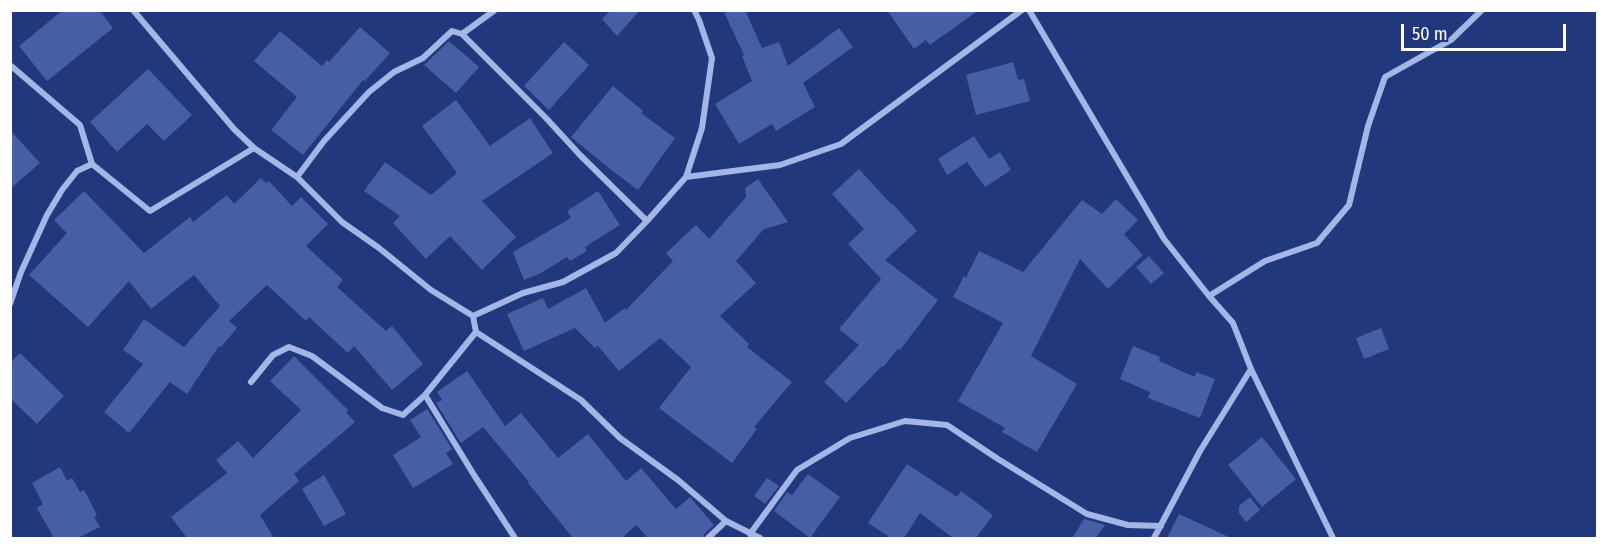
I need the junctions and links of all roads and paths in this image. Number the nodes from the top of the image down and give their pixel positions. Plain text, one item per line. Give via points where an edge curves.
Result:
1 (133, 10) edge
2 (495, 10) edge
3 (694, 10) edge
4 (1022, 10) edge
5 (1029, 10) edge
6 (1482, 10) edge
7 (462, 34) junction
8 (10, 65) edge
9 (254, 148) junction
10 (92, 164) junction
11 (297, 177) junction
12 (686, 177) junction
13 (647, 221) junction
14 (1209, 297) junction
15 (10, 304) edge
16 (473, 316) junction
17 (476, 332) junction
18 (1251, 369) junction
19 (251, 382) dead end
20 (425, 395) junction
21 (726, 521) junction
22 (1161, 525) junction
23 (750, 534) junction
24 (515, 538) edge
25 (708, 538) edge
26 (760, 538) edge
27 (1154, 538) edge
28 (1333, 538) edge

1 - 9 street
2 - 7 street
3 - 12 street via 712,58 702,128
4 - 12 street via 841,144 780,165
5 - 14 street via 1164,239
6 - 14 street via 1451,40 1385,77 1368,126 1349,205 1317,243 1265,261
7 - 11 street via 452,31 423,58 394,72 369,92
7 - 13 street
8 - 10 street via 80,125
9 - 10 street via 150,211
9 - 11 street
10 - 15 street via 77,171 47,216
11 - 16 street via 342,222 431,290
12 - 13 street
13 - 16 street via 616,253 563,282 523,293
14 - 18 street via 1233,324
16 - 17 street
17 - 20 street
17 - 21 street via 581,400 620,438
18 - 22 street via 1200,451
18 - 28 street
19 - 20 street via 273,355 289,347 312,356 382,408 403,415
20 - 24 street
21 - 23 street
21 - 25 street
22 - 23 street via 1128,525 1087,514 947,425 905,421 850,438 796,470
22 - 27 street
23 - 26 street

